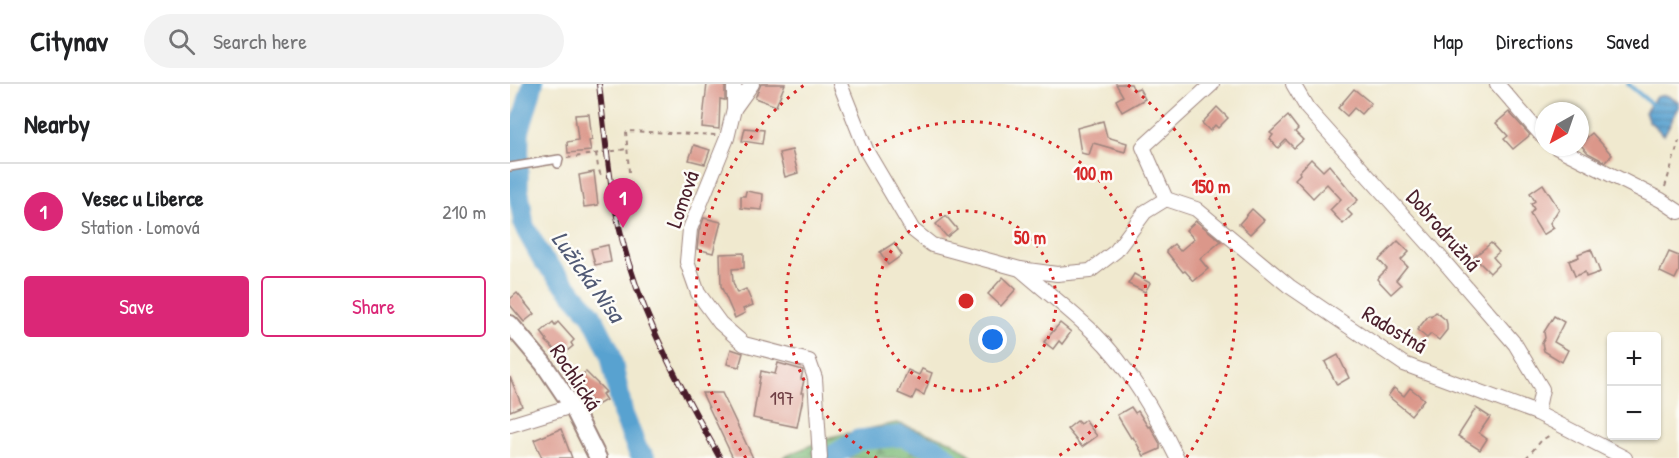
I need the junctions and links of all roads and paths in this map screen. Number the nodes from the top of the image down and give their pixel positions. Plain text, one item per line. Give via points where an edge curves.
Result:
1 (734, 84) edge
2 (752, 84) edge
3 (840, 84) edge
4 (1212, 84) edge
5 (1293, 84) edge
6 (1497, 84) edge
7 (734, 109) junction
8 (1535, 128) edge
9 (727, 138) junction
10 (1679, 141) edge
11 (627, 149) junction
12 (596, 153) junction
13 (1574, 156) edge
14 (559, 162) joint
15 (510, 167) edge
16 (629, 172) dead end
17 (601, 176) dead end
18 (1166, 200) junction
19 (1661, 201) junction
20 (1679, 212) edge
21 (1020, 269) junction
22 (510, 324) edge
23 (572, 405) junction
24 (1537, 413) junction
25 (510, 424) edge
26 (1564, 427) junction
27 (819, 451) edge
28 (598, 458) edge
29 (1178, 458) edge
30 (1526, 458) edge
31 (1625, 458) edge

1 - 7 street
2 - 7 street, Lomová
3 - 21 street via 867,152 913,230 932,245
4 - 18 street via 1143,147
5 - 24 street, Dobrodružná via 1307,108 1515,344 1542,389
6 - 8 street
7 - 9 street, Lomová
9 - 11 path via 628,130
9 - 27 street, Lomová via 690,230 687,262 698,293 720,323 744,344 809,361 815,378
10 - 19 path
11 - 12 path
11 - 16 path
12 - 14 path
12 - 17 path
13 - 19 street
14 - 15 lane
18 - 21 street via 1145,212 1116,251 1090,271 1057,274
18 - 24 street, Radostná via 1196,209 1290,286 1404,364
19 - 20 street
21 - 29 street via 1094,332 1116,357 1137,385
22 - 23 street, Rochlická
23 - 25 street
23 - 28 street, Rochlická
24 - 26 street, Radostná
26 - 30 path via 1542,440
26 - 31 street, Radostná

